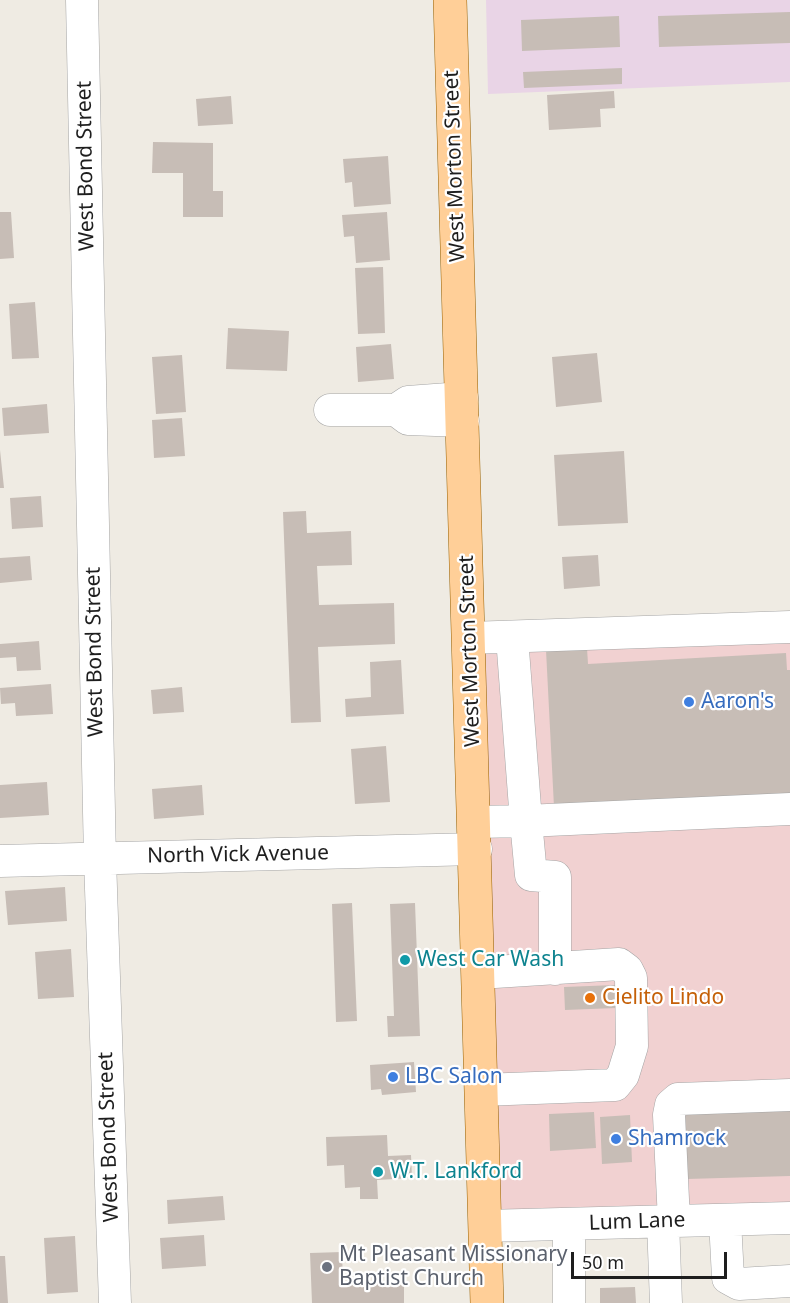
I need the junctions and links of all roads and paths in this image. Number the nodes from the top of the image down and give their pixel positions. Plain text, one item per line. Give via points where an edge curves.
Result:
1 (82, 0) edge
2 (450, 0) edge
3 (330, 410) dead end
4 (463, 410) junction
5 (790, 627) edge
6 (513, 637) junction
7 (469, 639) junction
8 (790, 809) edge
9 (526, 820) junction
10 (475, 835) junction
11 (100, 859) junction
12 (0, 861) edge
13 (555, 969) junction
14 (479, 973) junction
15 (482, 1090) junction
16 (790, 1095) edge
17 (790, 1218) edge
18 (725, 1220) junction
19 (669, 1221) junction
20 (569, 1224) junction
21 (485, 1226) junction
22 (790, 1281) edge
23 (115, 1303) edge
24 (487, 1303) edge
25 (569, 1303) edge
26 (666, 1303) edge

1 - 11 street, West Bond Street
2 - 4 main road, West Morton Street
3 - 4 street via 396,410 408,402
4 - 7 main road, West Morton Street
5 - 6 street
6 - 7 street
6 - 9 street
7 - 10 main road, West Morton Street
8 - 9 street, North Vick Avenue
9 - 10 street, North Vick Avenue
9 - 13 street via 531,875 555,877
10 - 11 street, North Vick Avenue
10 - 14 main road, West Morton Street
11 - 12 street, North Vick Avenue
11 - 23 street, West Bond Street
13 - 14 street
13 - 15 street via 619,964 627,970 631,978 632,1046 623,1075 615,1085
14 - 15 main road, West Morton Street
15 - 21 main road, West Morton Street
16 - 19 street via 678,1099 671,1105
17 - 18 street, Lum Lane
18 - 19 street, Lum Lane
18 - 22 street via 728,1278 739,1284
19 - 20 street, Lum Lane
19 - 26 street
20 - 21 street, Lum Lane
20 - 25 street
21 - 24 main road, West Morton Street

